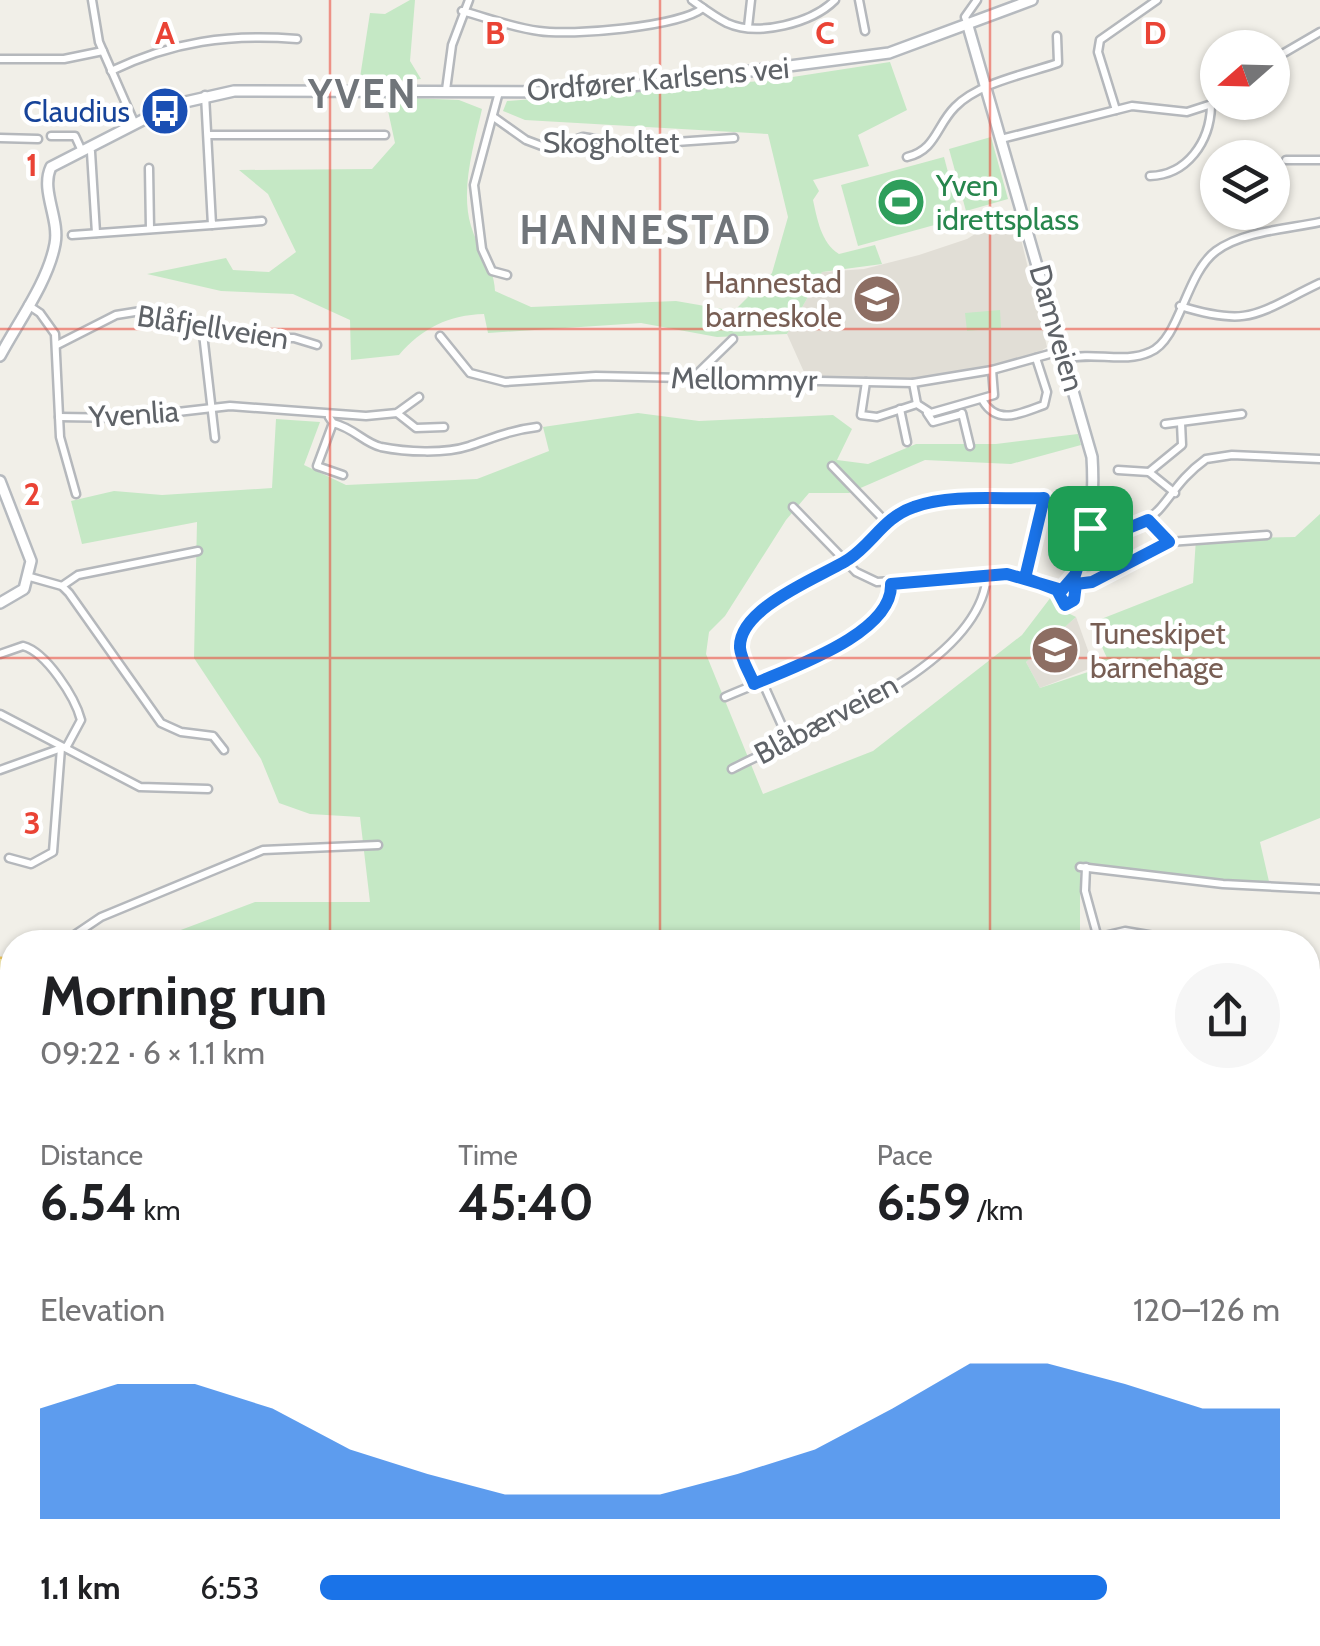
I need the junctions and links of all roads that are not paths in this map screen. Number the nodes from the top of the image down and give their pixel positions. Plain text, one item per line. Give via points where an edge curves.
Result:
1 (92, 0) edge
2 (469, 0) edge
3 (692, 0) edge
4 (752, 0) edge
5 (835, 0) edge
6 (859, 0) edge
7 (976, 0) edge
8 (1032, 0) edge
9 (1157, 0) edge
10 (703, 8) junction
11 (462, 11) junction
12 (968, 26) junction
13 (748, 27) junction
14 (865, 31) dead end
15 (1320, 32) edge
16 (1057, 36) dead end
17 (298, 39) dead end
18 (1290, 50) edge
19 (102, 51) junction
20 (0, 58) edge
21 (111, 71) junction
22 (986, 89) junction
23 (446, 90) junction
24 (499, 92) junction
25 (209, 94) junction
26 (1200, 108) edge
27 (1116, 110) junction
28 (495, 118) junction
29 (1210, 120) edge
30 (134, 122) junction
31 (208, 135) junction
32 (385, 135) dead end
33 (52, 136) dead end
34 (0, 138) edge
35 (734, 138) dead end
36 (38, 139) dead end
37 (1001, 139) junction
38 (86, 150) junction
39 (906, 157) dead end
40 (1290, 160) edge
41 (1320, 160) edge
42 (149, 168) dead end
43 (1150, 176) dead end
44 (262, 220) dead end
45 (1320, 222) edge
46 (212, 225) junction
47 (150, 229) junction
48 (96, 233) junction
49 (72, 235) dead end
50 (507, 275) dead end
51 (1320, 284) edge
52 (27, 304) junction
53 (1180, 306) junction
54 (202, 325) junction
55 (440, 336) dead end
56 (733, 340) dead end
57 (317, 344) dead end
58 (57, 345) junction
59 (1065, 354) junction
60 (0, 356) edge
61 (1036, 358) junction
62 (992, 370) junction
63 (693, 378) junction
64 (866, 382) junction
65 (913, 383) junction
66 (419, 397) dead end
67 (983, 400) junction
68 (916, 404) junction
69 (209, 408) junction
70 (900, 409) junction
71 (961, 410) junction
72 (397, 413) junction
73 (1242, 414) dead end
74 (59, 417) junction
75 (331, 419) junction
76 (1182, 422) junction
77 (1165, 424) dead end
78 (444, 427) dead end
79 (537, 427) dead end
80 (215, 438) dead end
81 (907, 442) dead end
82 (970, 446) dead end
83 (1320, 459) edge
84 (832, 466) dead end
85 (1118, 470) dead end
86 (1148, 472) junction
87 (343, 474) dead end
88 (1, 487) edge
89 (1175, 493) junction
90 (76, 494) dead end
91 (793, 508) dead end
92 (1148, 520) junction
93 (886, 521) junction
94 (1090, 528) junction
95 (1268, 535) dead end
96 (1169, 542) junction
97 (198, 551) dead end
98 (845, 561) junction
99 (987, 574) junction
100 (30, 577) junction
101 (1025, 578) junction
102 (1075, 580) junction
103 (891, 584) junction
104 (62, 586) junction
105 (1057, 590) junction
106 (0, 602) edge
107 (0, 654) edge
108 (758, 682) junction
109 (725, 697) dead end
110 (0, 714) edge
111 (788, 739) junction
112 (61, 748) junction
113 (224, 750) dead end
114 (732, 769) dead end
115 (0, 770) edge
116 (208, 789) dead end
117 (378, 845) dead end
118 (9, 858) dead end
119 (1320, 889) edge
120 (82, 930) edge
121 (1096, 930) edge

1 - 19 street
2 - 11 street
3 - 10 street
4 - 13 street
5 - 13 street via 810,19
6 - 14 street
7 - 12 street
8 - 12 street, Ordfører Karlsens vei
9 - 27 street via 1100,40
10 - 11 street via 682,18 570,33
10 - 13 street via 728,24
11 - 23 street
12 - 22 street, Damveien
12 - 24 street, Ordfører Karlsens vei via 856,59 593,90
15 - 18 street
16 - 22 street via 1058,62
17 - 21 street via 199,40
19 - 20 street via 64,59
19 - 21 street
21 - 30 street
22 - 37 street, Damveien
22 - 39 street via 957,105 929,147
23 - 24 street, Ordfører Karlsens vei
23 - 25 street, Ordfører Karlsens vei
24 - 28 street
25 - 30 street
25 - 31 street
26 - 27 street
27 - 37 street
28 - 35 street, Skogholtet via 542,146 584,138 632,144
28 - 50 street via 474,185 484,256 492,271
29 - 43 street via 1190,160 1165,176
30 - 38 street
31 - 32 street
31 - 46 street
33 - 38 street via 75,136
34 - 36 street
37 - 59 street, Damveien
38 - 48 street
38 - 52 street via 54,165 47,176 55,244
40 - 41 street
42 - 47 street
44 - 46 street
45 - 53 street via 1219,248 1198,270
46 - 47 street
47 - 48 street
48 - 49 street
51 - 53 street via 1242,319
52 - 58 street via 48,322
52 - 60 street
53 - 59 street, Mellommyr via 1161,345 1149,353
54 - 57 street, Blåfjellveien via 250,338
54 - 58 street, Blåfjellveien via 126,312
54 - 69 street, Yvenlia
55 - 63 street, Mellommyr via 470,373 493,381
56 - 63 street
58 - 74 street, Yvenlia
59 - 61 street, Mellommyr
59 - 94 street, Damveien via 1092,457
61 - 62 street, Mellommyr
61 - 67 street via 1046,404 1004,417 992,414
62 - 65 street, Mellommyr
62 - 67 street via 996,392
63 - 64 street, Mellommyr
64 - 65 street, Mellommyr
64 - 70 street via 861,415
65 - 68 street
66 - 72 street
67 - 71 street
68 - 70 street
68 - 71 street via 933,422
69 - 74 street, Yvenlia
69 - 75 street, Yvenlia
69 - 80 street, Yvenlia
70 - 81 street
71 - 82 street
72 - 75 street, Yvenlia
72 - 78 street, Yvenlia via 416,428
73 - 76 street
74 - 90 street, Yvenlia
75 - 79 street, Yvenlia via 377,446 409,451 464,448 498,433
75 - 87 street via 317,466
76 - 77 street
76 - 86 street via 1182,445
83 - 89 street via 1212,457
84 - 93 street
85 - 86 street
86 - 89 street
88 - 100 street via 29,554
89 - 92 street
91 - 98 street
92 - 94 street via 1126,529
92 - 96 street
93 - 98 street
93 - 101 street via 917,505 1044,498
94 - 102 street, Damveien
95 - 96 street
96 - 102 street via 1092,582
97 - 104 street via 78,575
98 - 103 street via 865,578
98 - 108 street via 781,594 745,632 740,650
99 - 101 street
99 - 103 street
99 - 111 street, Blåbærveien via 976,614 938,654 876,697
100 - 104 street
100 - 106 street via 20,592
101 - 105 street
102 - 105 street
102 - 105 street via 1070,605
103 - 108 street via 889,599 865,629
104 - 113 street via 161,723 213,736
107 - 112 street via 33,649 77,707 79,728
108 - 109 street
108 - 111 street
110 - 112 street
111 - 114 street, Blåbærveien
112 - 115 street
112 - 116 street via 140,787
112 - 118 street via 53,852 30,864
117 - 120 street via 262,850
119 - 121 street via 1083,867

